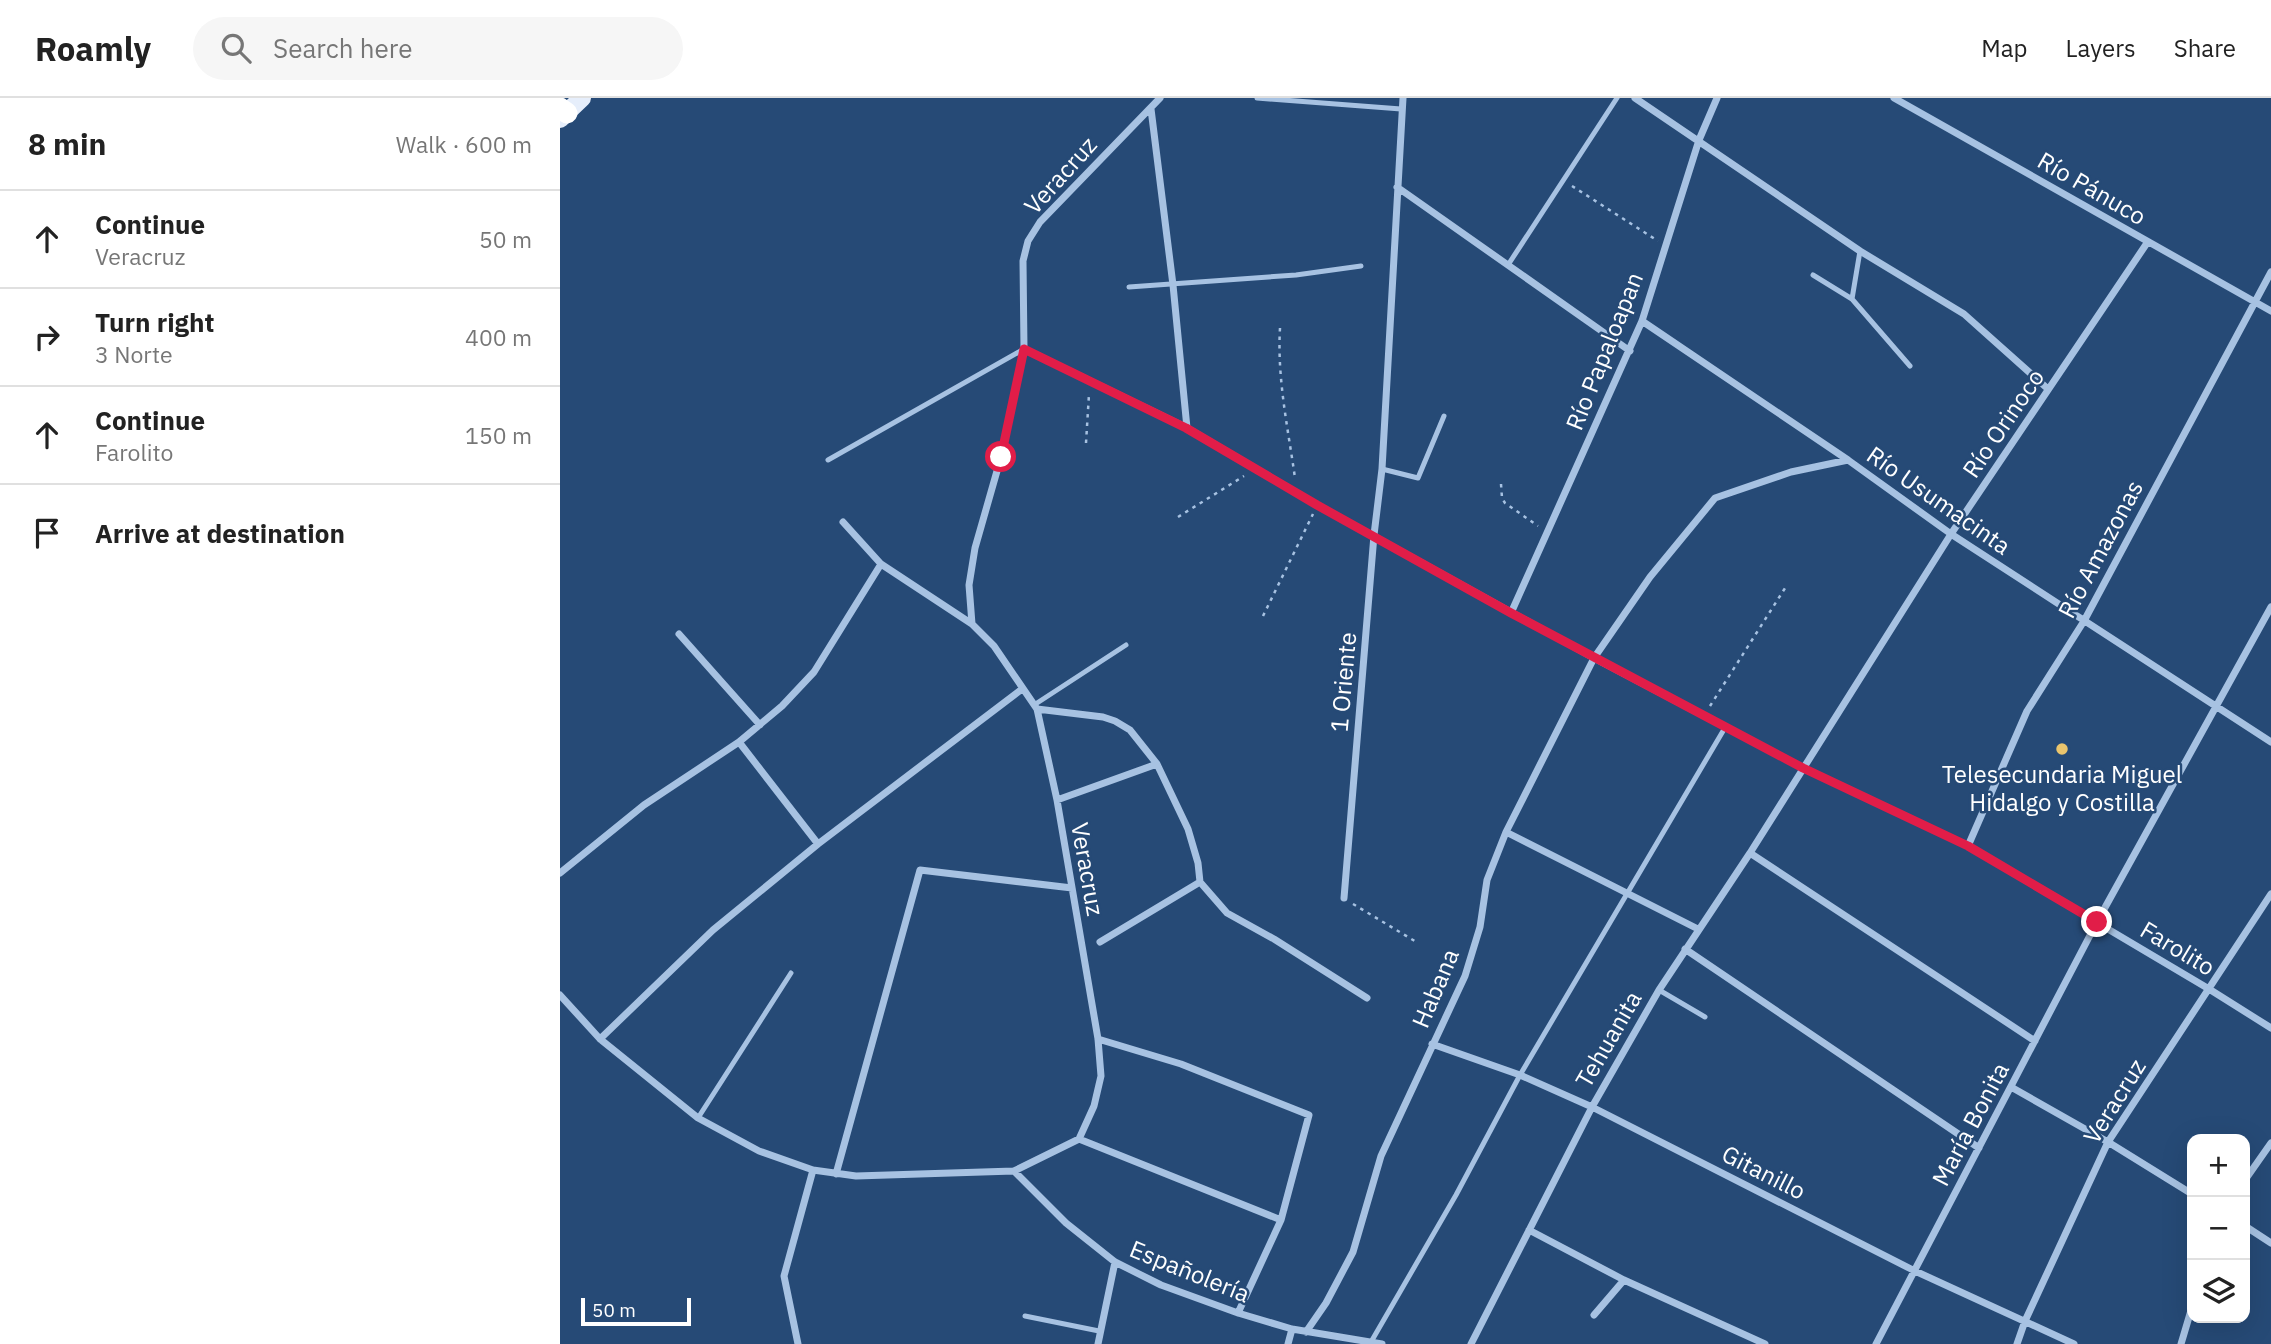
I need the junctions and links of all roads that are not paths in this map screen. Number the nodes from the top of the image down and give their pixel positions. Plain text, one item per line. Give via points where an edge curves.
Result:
1 (1160, 98) edge
2 (1257, 98) edge
3 (1402, 98) edge
4 (1617, 98) edge
5 (1636, 98) edge
6 (1717, 98) edge
7 (1894, 98) edge
8 (1150, 109) junction
9 (1401, 109) junction
10 (1699, 140) junction
11 (1397, 187) junction
12 (2147, 243) junction
13 (1860, 251) junction
14 (1508, 265) junction
15 (1361, 266) dead end
16 (2271, 272) edge
17 (1813, 275) dead end
18 (1173, 285) junction
19 (1129, 287) dead end
20 (1852, 299) junction
21 (2253, 303) junction
22 (2271, 311) edge
23 (1642, 321) junction
24 (1024, 349) junction
25 (1630, 351) junction
26 (1910, 366) dead end
27 (2048, 388) junction
28 (1444, 416) dead end
29 (1186, 428) junction
30 (828, 460) dead end
31 (1848, 460) junction
32 (1382, 469) junction
33 (843, 522) dead end
34 (1951, 534) junction
35 (1374, 535) junction
36 (881, 564) junction
37 (2271, 607) edge
38 (1511, 613) junction
39 (2084, 621) junction
40 (972, 624) junction
41 (680, 634) dead end
42 (1126, 645) dead end
43 (1594, 658) junction
44 (1022, 689) junction
45 (2218, 706) junction
46 (1035, 707) junction
47 (761, 725) junction
48 (1726, 726) junction
49 (738, 742) junction
50 (2271, 742) edge
51 (1157, 764) junction
52 (1803, 768) junction
53 (1057, 800) junction
54 (1506, 832) junction
55 (818, 844) junction
56 (1968, 846) junction
57 (1750, 853) junction
58 (560, 873) edge
59 (1200, 882) junction
60 (1072, 888) junction
61 (1627, 893) junction
62 (2271, 894) edge
63 (1344, 898) road end
64 (2097, 922) junction
65 (1698, 929) junction
66 (1100, 942) dead end
67 (1685, 948) junction
68 (791, 973) dead end
69 (2209, 989) junction
70 (1659, 990) junction
71 (560, 995) edge
72 (1367, 998) dead end
73 (1705, 1017) dead end
74 (2271, 1028) edge
75 (600, 1039) junction
76 (1098, 1039) junction
77 (2035, 1041) junction
78 (1432, 1044) junction
79 (1520, 1075) junction
80 (2011, 1087) junction
81 (1592, 1107) junction
82 (698, 1118) junction
83 (1079, 1139) junction
84 (2108, 1142) junction
85 (2271, 1143) edge
86 (1979, 1148) junction
87 (813, 1170) junction
88 (1014, 1171) junction
89 (836, 1174) junction
90 (2250, 1174) edge
91 (2187, 1191) edge
92 (1281, 1220) junction
93 (2250, 1229) edge
94 (1529, 1230) junction
95 (2271, 1243) edge
96 (1115, 1262) junction
97 (1915, 1271) junction
98 (1624, 1280) junction
99 (1238, 1314) junction
100 (1594, 1315) dead end
101 (1025, 1316) dead end
102 (2025, 1321) junction
103 (2187, 1323) edge
104 (1292, 1329) junction
105 (1100, 1331) junction
106 (1306, 1332) junction
107 (1371, 1342) junction
108 (798, 1344) edge
109 (1098, 1344) edge
110 (1288, 1344) edge
111 (1382, 1344) edge
112 (1471, 1344) edge
113 (1765, 1344) edge
114 (1876, 1344) edge
115 (2017, 1344) edge
116 (2074, 1344) edge
117 (2181, 1344) edge

1 - 8 street, Veracruz
2 - 9 lane
3 - 9 street, 1 Oriente
4 - 14 lane
5 - 10 street
6 - 10 street, Río Papaloapan
7 - 12 street, Río Pánuco
8 - 18 street
8 - 24 street, Veracruz via 1040,222 1028,241 1023,261
9 - 11 street, 1 Oriente
10 - 13 street
10 - 23 street, Río Papaloapan
11 - 14 street
11 - 32 street, 1 Oriente
12 - 21 street, Río Pánuco
12 - 27 street, Río Orinoco
13 - 20 lane
13 - 27 street via 1964,314
14 - 25 street
15 - 18 lane
16 - 21 street, Río Amazonas
17 - 20 lane
18 - 19 lane
18 - 29 street
20 - 26 lane
21 - 22 street, Río Pánuco
21 - 39 street, Río Amazonas
23 - 25 street, Río Papaloapan
23 - 31 street, Río Usumacinta
24 - 29 street, Farolito
24 - 30 lane
24 - 40 street, Veracruz via 975,548 969,586
25 - 38 street, Río Papaloapan
27 - 34 street, Río Orinoco
28 - 32 lane via 1418,478
29 - 35 street, Farolito
31 - 34 street, Río Usumacinta
31 - 43 street, Habana via 1791,472 1715,498 1650,577
32 - 35 street, 1 Oriente
33 - 36 street
34 - 39 street, Río Usumacinta
34 - 52 street, Río Orinoco
35 - 38 street, Farolito
35 - 63 street, 1 Oriente
36 - 40 street
36 - 47 street via 814,672
37 - 45 street, María Bonita
38 - 43 street, Farolito
39 - 45 street, Río Usumacinta
39 - 56 street, Río Amazonas via 2027,711
40 - 44 street, Veracruz via 994,646
41 - 47 street
42 - 46 lane
43 - 48 street, Farolito
43 - 54 street, Habana
44 - 46 street, Veracruz
44 - 55 street
45 - 50 street, Río Usumacinta
45 - 64 street, María Bonita
46 - 51 street via 1115,721 1130,730
46 - 53 street, Veracruz
47 - 49 street
48 - 52 street, Farolito
48 - 61 lane
49 - 55 street
49 - 58 street via 644,805
51 - 53 street
51 - 59 street via 1188,830
52 - 56 street, Farolito
52 - 57 street, Tehuanita
53 - 60 street, Veracruz
54 - 61 street
54 - 78 street, Habana via 1487,880 1480,927 1465,976
55 - 75 street via 713,930
56 - 64 street, Farolito
57 - 65 street, Tehuanita
57 - 77 street
59 - 66 street, Veracruz
59 - 72 street via 1227,913
60 - 76 street, Veracruz
60 - 89 street via 920,870
61 - 65 street
61 - 79 lane
62 - 69 street, Veracruz
64 - 69 street, Farolito
64 - 77 street, María Bonita
65 - 67 street, Tehuanita
67 - 70 street, Tehuanita
67 - 86 street
68 - 82 lane
69 - 74 street, Farolito
69 - 84 street, Veracruz
70 - 73 lane
70 - 81 street, Tehuanita
71 - 75 street
75 - 82 street
76 - 83 street, Veracruz via 1101,1076
76 - 92 street via 1181,1064 1309,1115
77 - 80 street, María Bonita
78 - 79 street, Gitanillo
78 - 106 street, Habana via 1381,1156 1353,1252
79 - 81 street, Gitanillo
79 - 107 lane
80 - 84 street
80 - 86 street, María Bonita
81 - 94 street, Tehuanita
81 - 97 street, Gitanillo
82 - 87 street via 759,1151
83 - 88 street
83 - 92 street
84 - 91 street
84 - 102 street, Veracruz
85 - 90 street
86 - 97 street, María Bonita
87 - 89 street
87 - 108 street via 784,1276
88 - 89 street
88 - 96 street, Españolería via 1066,1223
92 - 99 street
93 - 95 street
94 - 98 street
94 - 112 street, Tehuanita
96 - 99 street, Españolería
96 - 105 street
97 - 102 street, Gitanillo
97 - 114 street, María Bonita
98 - 100 street
98 - 113 street
99 - 104 street, Españolería
101 - 105 lane
102 - 115 street, Veracruz
102 - 116 street, Gitanillo
103 - 117 street
104 - 106 street, Españolería
104 - 110 street
105 - 109 street
106 - 107 street, Españolería
107 - 111 street, Españolería

